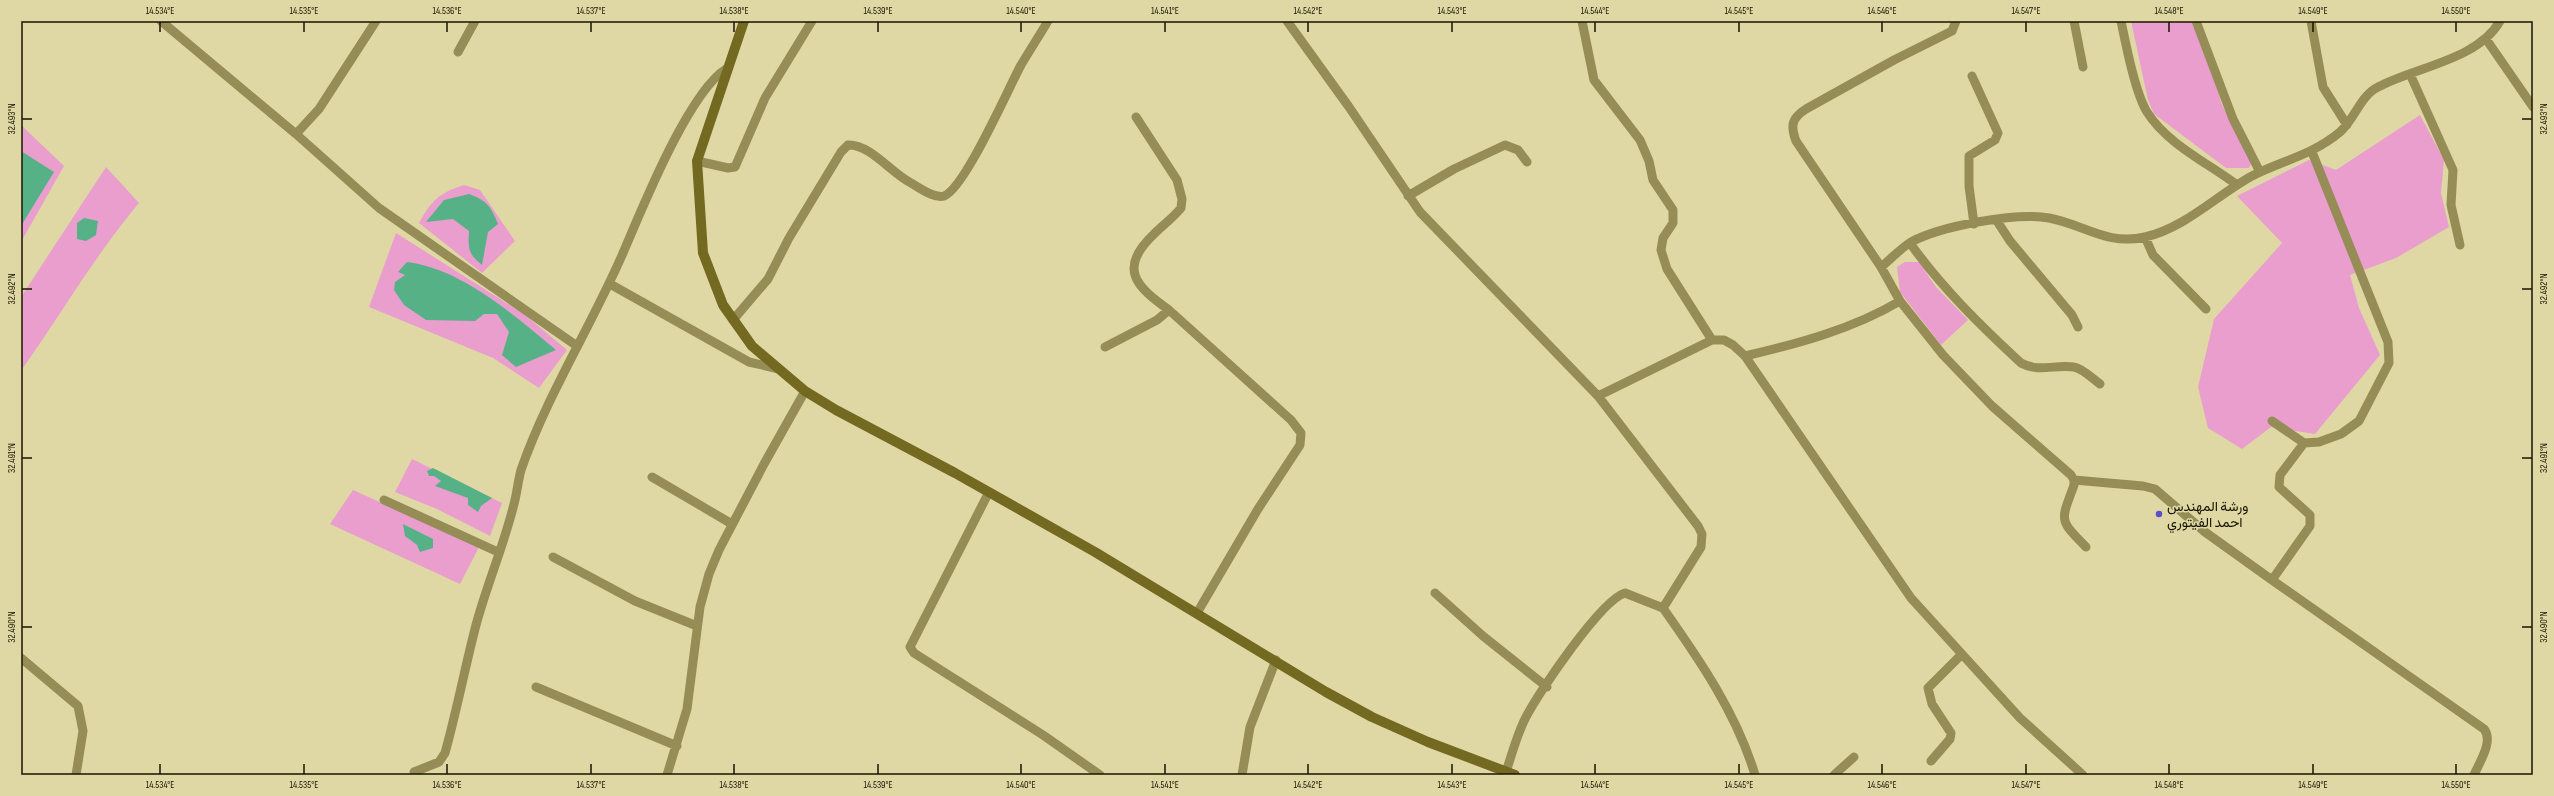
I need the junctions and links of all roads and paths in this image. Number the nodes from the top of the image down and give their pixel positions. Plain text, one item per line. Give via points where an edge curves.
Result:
1 (161, 21) edge
2 (376, 21) edge
3 (475, 21) edge
4 (744, 21) edge
5 (812, 21) edge
6 (1048, 21) edge
7 (1287, 21) edge
8 (1582, 21) edge
9 (1956, 21) edge
10 (2074, 21) edge
11 (2121, 21) edge
12 (2196, 21) edge
13 (2311, 21) edge
14 (2500, 21) edge
15 (2486, 39) junction
16 (458, 52) dead end
17 (2083, 67) dead end
18 (726, 69) junction
19 (2410, 74) junction
20 (1972, 76) dead end
21 (2533, 107) edge
22 (1136, 118) dead end
23 (2347, 125) junction
24 (296, 134) junction
25 (2312, 152) junction
26 (697, 161) junction
27 (1527, 162) dead end
28 (2260, 172) junction
29 (2237, 185) junction
30 (1408, 196) junction
31 (1997, 221) junction
32 (1974, 224) junction
33 (2145, 237) junction
34 (1910, 243) junction
35 (2460, 246) dead end
36 (1881, 267) junction
37 (610, 284) junction
38 (1900, 301) junction
39 (2206, 309) dead end
40 (1169, 310) junction
41 (733, 320) junction
42 (2078, 327) dead end
43 (1712, 340) junction
44 (578, 346) junction
45 (1105, 347) dead end
46 (1745, 356) junction
47 (779, 369) junction
48 (2100, 384) dead end
49 (805, 391) junction
50 (1598, 396) junction
51 (2272, 421) dead end
52 (2304, 443) junction
53 (652, 477) dead end
54 (2074, 480) junction
55 (989, 492) junction
56 (384, 500) dead end
57 (732, 524) junction
58 (2086, 547) dead end
59 (498, 552) junction
60 (553, 557) dead end
61 (2272, 580) junction
62 (1435, 593) dead end
63 (1663, 608) junction
64 (1197, 613) junction
65 (698, 626) junction
66 (1962, 654) junction
67 (21, 658) edge
68 (1276, 660) junction
69 (536, 687) dead end
70 (1547, 687) junction
71 (677, 746) junction
72 (1854, 757) dead end
73 (1931, 761) dead end
74 (414, 772) dead end
75 (1511, 774) edge
76 (76, 775) edge
77 (667, 775) edge
78 (1100, 775) edge
79 (1242, 775) edge
80 (1755, 775) edge
81 (1834, 775) edge
82 (2083, 775) edge
83 (2474, 775) edge

1 - 24 street
2 - 24 street via 320,109
3 - 16 street
4 - 18 main road
5 - 26 street via 765,98 736,167 728,168
6 - 41 street via 1021,66 994,123 957,184 948,194 935,196 904,180 866,149 848,145 841,152 789,238 768,279
7 - 30 street via 1349,107
8 - 43 street via 1594,80 1640,140 1649,161 1653,180 1673,210 1673,224 1663,238 1661,250 1667,269
9 - 36 street via 1952,31 1806,109 1795,116 1792,123 1796,141
10 - 17 street
11 - 29 street via 2131,65 2147,112 2174,140
12 - 28 street via 2233,119
13 - 23 street via 2323,87
14 - 15 street
15 - 19 street via 2445,61
15 - 21 street
18 - 26 main road
18 - 37 street via 715,76 681,127 642,208
19 - 23 street via 2385,83 2368,93
19 - 35 street via 2453,170 2451,205
20 - 32 street via 1998,133 1995,140 1969,156 1969,186
22 - 40 street via 1177,180 1181,194 1181,208 1139,249 1135,259 1138,284
23 - 25 street
24 - 44 street via 380,208
25 - 28 street
25 - 52 street via 2391,354 2385,373 2359,421 2341,434 2319,442
26 - 41 main road via 703,253 723,305
27 - 30 street via 1518,150 1505,145 1454,169
28 - 29 street
29 - 33 street via 2205,208
30 - 50 street via 1484,280
31 - 32 street
31 - 33 street via 2026,217 2050,218 2104,237 2122,240
31 - 42 street via 2010,241 2072,315
32 - 34 street via 1939,231
33 - 39 street via 2153,255
34 - 36 street
34 - 48 street via 1934,276 1973,318 2021,363 2030,368 2041,369 2075,367
36 - 38 street
37 - 44 street
37 - 47 street via 749,362
38 - 46 street via 1881,312 1827,333
38 - 54 street via 1943,355 1992,406
40 - 45 street via 1143,328
40 - 64 street via 1291,420 1302,437 1300,445 1258,509
41 - 47 main road via 752,346
43 - 46 street via 1724,340 1733,344
43 - 50 street
44 - 59 street via 542,417 520,472 514,504
46 - 66 street via 1911,598
47 - 49 main road
49 - 55 main road
49 - 57 street
50 - 63 street via 1702,534 1701,547
51 - 52 street
52 - 61 street via 2278,480 2279,487 2310,515 2310,526
53 - 57 street
54 - 58 street via 2063,520
54 - 61 street via 2155,489 2205,532
55 - 64 main road
55 - 78 street via 910,647 914,653 1043,735
56 - 59 street
57 - 65 street via 709,574
59 - 74 street via 476,625 445,753 439,762
60 - 65 street via 635,601
61 - 83 street via 2484,729 2488,742
62 - 70 street via 1483,636
63 - 70 street via 1632,595 1618,595 1607,604 1581,636
63 - 80 street via 1701,663 1731,719
64 - 68 main road
65 - 71 street via 687,709
66 - 73 street via 1928,688 1932,704 1951,733 1950,739
66 - 82 street via 2020,718
67 - 76 street via 78,706 83,731
68 - 75 main road via 1372,717
68 - 79 street via 1250,727
69 - 71 street
70 - 75 street via 1526,718
71 - 77 street
72 - 81 street

